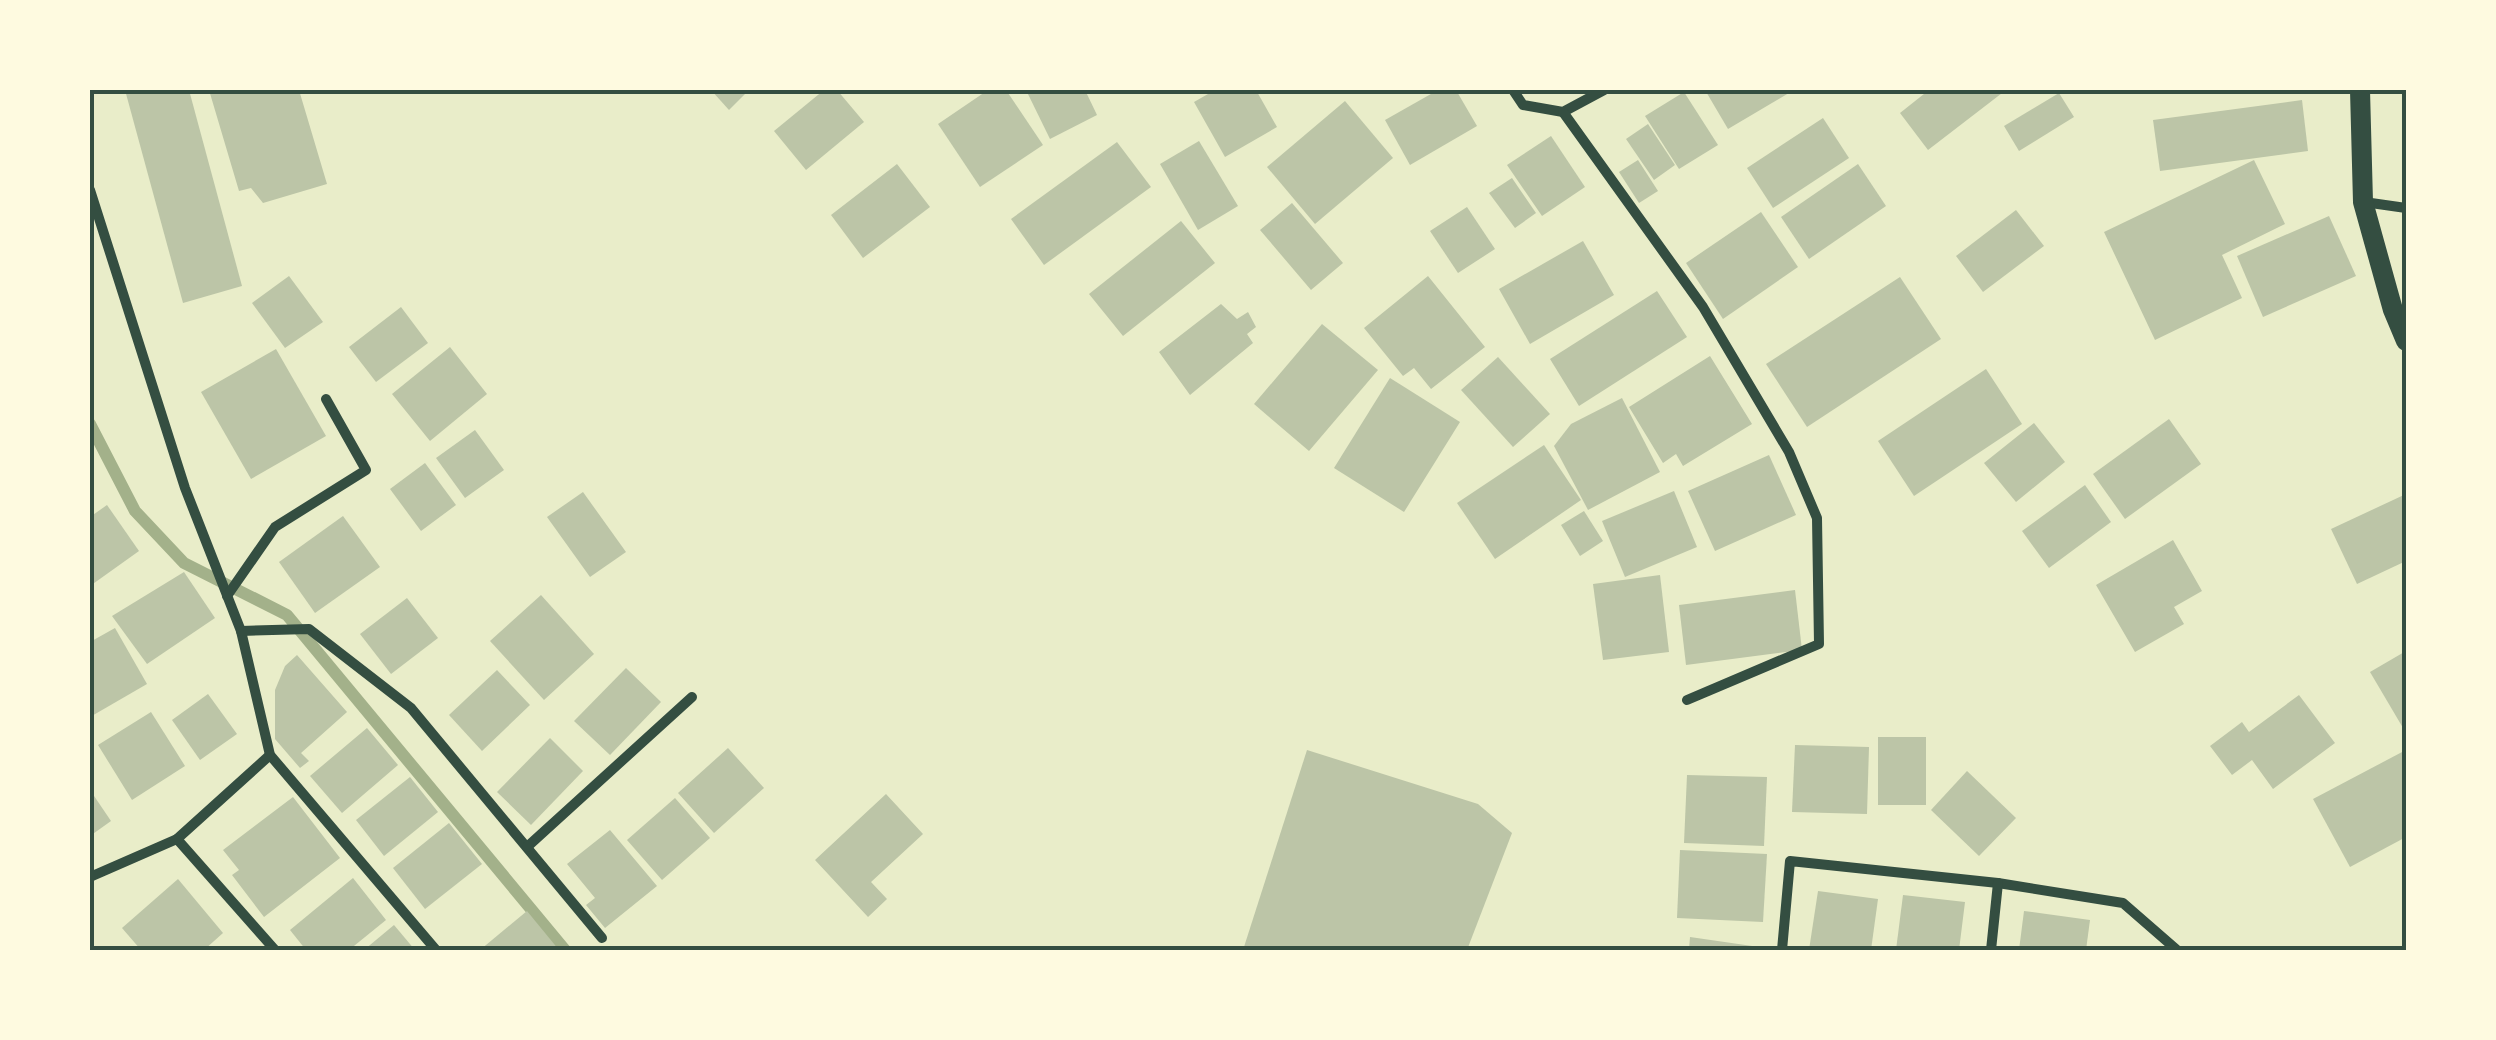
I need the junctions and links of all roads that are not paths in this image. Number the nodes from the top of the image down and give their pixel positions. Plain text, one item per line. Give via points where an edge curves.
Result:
1 (1514, 90) edge
2 (1604, 90) edge
3 (2360, 90) edge
4 (1563, 112) junction
5 (90, 190) edge
6 (2363, 202) junction
7 (2406, 208) edge
8 (2406, 341) edge
9 (326, 399) dead end
10 (227, 596) junction
11 (241, 631) junction
12 (692, 697) dead end
13 (1687, 700) dead end
14 (270, 755) junction
15 (177, 839) junction
16 (527, 847) junction
17 (90, 877) edge
18 (1998, 883) junction
19 (602, 938) dead end
20 (275, 950) edge
21 (436, 950) edge
22 (1782, 950) edge
23 (1991, 950) edge
24 (2177, 950) edge

1 - 4 street via 1523,106
2 - 4 street
3 - 6 main road
4 - 13 street via 1703,307 1789,452 1817,518 1819,644
5 - 10 street
6 - 7 street
6 - 8 main road
9 - 10 street via 366,470 275,526
10 - 11 street
11 - 14 street
11 - 16 street via 309,630 412,708
12 - 16 street
14 - 15 street
14 - 21 street
15 - 17 street
15 - 20 street
16 - 19 street
18 - 22 street via 1790,861
18 - 23 street
18 - 24 street via 2124,903

